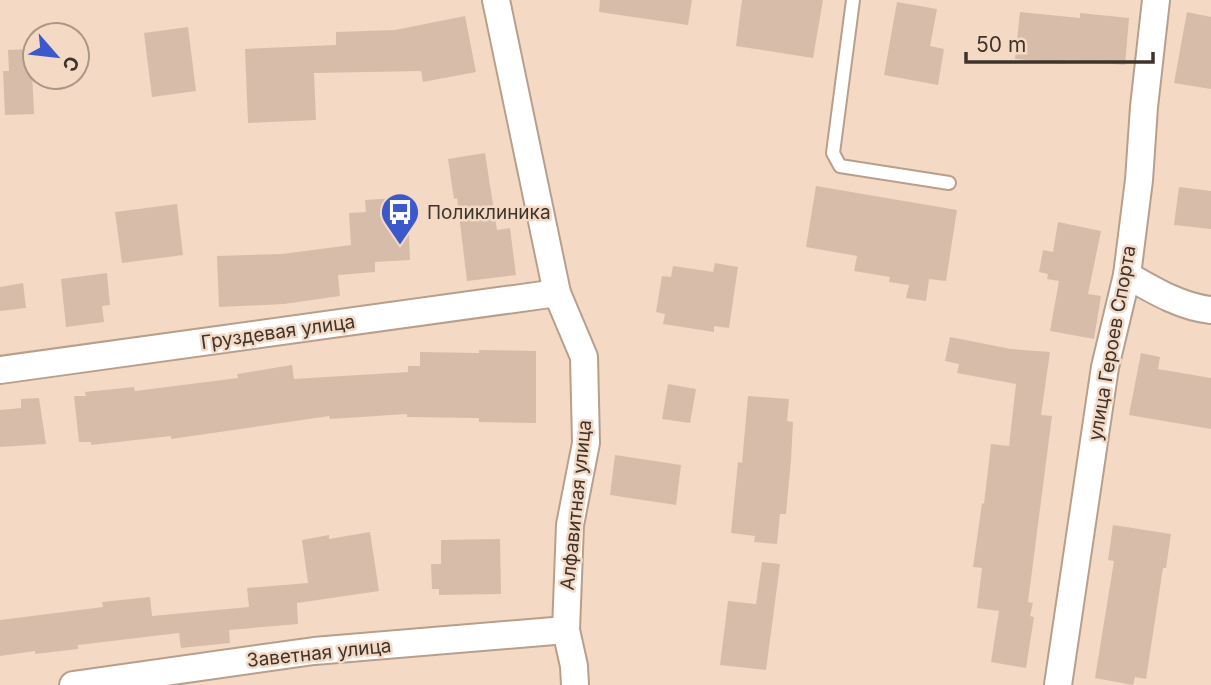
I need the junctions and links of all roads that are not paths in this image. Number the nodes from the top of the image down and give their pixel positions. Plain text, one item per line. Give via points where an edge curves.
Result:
1 (496, 0) edge
2 (853, 0) edge
3 (1156, 0) edge
4 (949, 183) dead end
5 (1127, 275) junction
6 (557, 293) junction
7 (1211, 310) edge
8 (0, 370) edge
9 (566, 630) junction
10 (73, 685) edge
11 (575, 685) edge
12 (1058, 685) edge

1 - 6 street, Алфавитная улица
2 - 4 lane via 832,153 840,166
3 - 5 street, улица Героев Спорта
5 - 7 street via 1160,293
5 - 12 street, улица Героев Спорта via 1105,367
6 - 8 street, Груздевая улица
6 - 9 street, Алфавитная улица via 584,357 586,443 570,525
9 - 10 street, Заветная улица via 314,651
9 - 11 street, Алфавитная улица

